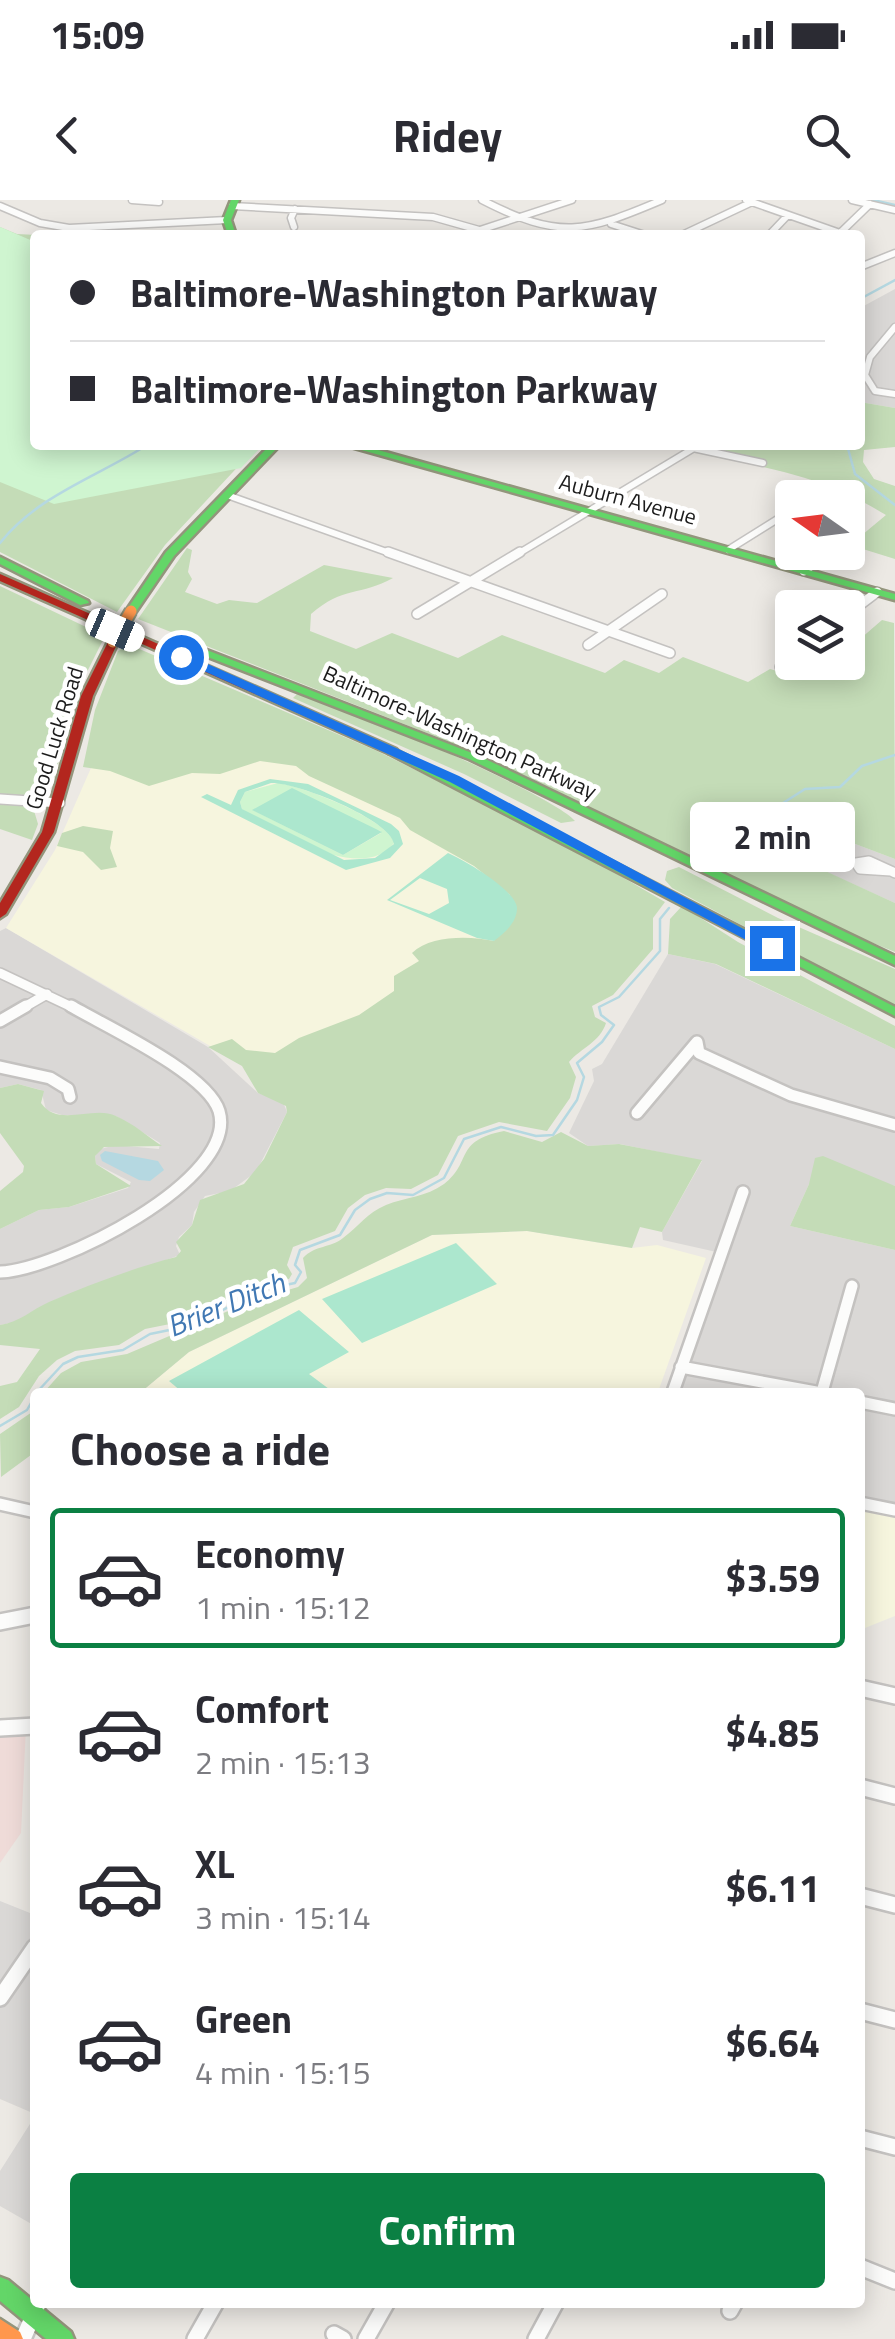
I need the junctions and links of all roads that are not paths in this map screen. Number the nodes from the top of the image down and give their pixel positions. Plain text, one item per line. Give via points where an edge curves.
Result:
1 (132, 200) edge
2 (482, 200) edge
3 (572, 200) edge
4 (662, 200) edge
5 (852, 200) edge
6 (160, 201) edge
7 (749, 201) edge
8 (870, 204) junction
9 (0, 206) edge
10 (295, 210) junction
11 (895, 210) edge
12 (153, 215) junction
13 (232, 215) edge
14 (788, 216) junction
15 (512, 217) junction
16 (609, 223) junction
17 (294, 227) dead end
18 (68, 230) edge
19 (85, 230) edge
20 (480, 230) joint
21 (630, 230) edge
22 (691, 230) edge
23 (774, 230) edge
24 (828, 230) edge
25 (843, 230) edge
26 (895, 253) edge
27 (865, 265) edge
28 (895, 327) edge
29 (895, 394) edge
30 (270, 450) edge
31 (367, 450) edge
32 (691, 450) edge
33 (703, 450) edge
34 (764, 463) dead end
35 (226, 495) junction
36 (590, 512) junction
37 (775, 521) edge
38 (728, 550) junction
39 (0, 560) edge
40 (804, 571) joint
41 (0, 577) edge
42 (474, 582) junction
43 (876, 592) junction
44 (662, 594) dead end
45 (895, 597) edge
46 (865, 601) edge
47 (417, 614) dead end
48 (609, 630) junction
49 (588, 645) dead end
50 (670, 653) dead end
51 (0, 799) edge
52 (60, 803) junction
53 (6, 896) edge
54 (0, 914) edge
55 (895, 961) edge
56 (0, 973) edge
57 (47, 994) junction
58 (895, 1012) edge
59 (0, 1021) edge
60 (0, 1067) edge
61 (70, 1097) dead end
62 (637, 1113) dead end
63 (895, 1125) edge
64 (743, 1192) dead end
65 (0, 1272) edge
66 (852, 1286) dead end
67 (681, 1367) junction
68 (674, 1388) edge
69 (797, 1388) edge
70 (820, 1388) edge
71 (865, 1403) edge
72 (895, 1409) edge
73 (0, 1504) edge
74 (865, 1504) edge
75 (895, 1510) edge
76 (30, 1511) edge
77 (30, 1617) edge
78 (0, 1622) edge
79 (865, 1689) edge
80 (895, 1696) edge
81 (30, 1726) edge
82 (0, 1728) edge
83 (865, 1788) edge
84 (895, 1796) edge
85 (865, 1897) edge
86 (895, 1905) edge
87 (30, 1954) edge
88 (0, 1998) edge
89 (865, 2012) edge
90 (895, 2020) edge
91 (865, 2139) edge
92 (895, 2147) edge
93 (865, 2269) edge
94 (895, 2280) edge
95 (0, 2286) edge
96 (30, 2304) edge
97 (36, 2308) edge
98 (213, 2308) edge
99 (384, 2308) edge
100 (553, 2308) edge
101 (0, 2328) edge
102 (12, 2339) edge
103 (23, 2339) edge
104 (63, 2339) edge
105 (195, 2339) edge
106 (366, 2339) edge
107 (536, 2339) edge

1 - 6 street
2 - 15 street
3 - 15 street
4 - 16 street
5 - 8 street
6 - 12 street
7 - 14 street
7 - 22 street
8 - 11 street
8 - 25 street
9 - 18 street
10 - 13 street
10 - 17 street
10 - 20 street via 432,217
12 - 13 street
12 - 19 street
14 - 23 street
14 - 24 street
15 - 16 street via 548,230
15 - 20 street
16 - 21 street
26 - 27 street
28 - 29 street via 867,362 865,375 872,389
30 - 35 main road, Good Luck Road
31 - 36 main road, Auburn Avenue
32 - 36 street
33 - 34 street
35 - 42 street
35 - 52 main road, Good Luck Road, bridge via 170,554 113,642 87,696
36 - 38 main road, Auburn Avenue
36 - 42 street
37 - 38 street
38 - 40 main road, Auburn Avenue
39 - 55 main road, Baltimore-Washington Parkway via 147,630 474,758
40 - 43 main road, Auburn Avenue
41 - 58 main road, Baltimore-Washington Parkway via 427,766
42 - 47 street
42 - 48 street
43 - 45 main road, Auburn Avenue
43 - 46 street
44 - 48 street
48 - 49 street
48 - 50 street
51 - 52 street
52 - 53 main road, Good Luck Road via 39,851
53 - 54 main road, Good Luck Road
56 - 57 street
57 - 59 street
57 - 65 street via 198,1082 216,1105 220,1133 204,1164 147,1211 31,1267
60 - 61 street via 56,1081
62 - 63 street via 696,1042 699,1053 788,1094
64 - 67 street
66 - 70 street
67 - 68 street
67 - 69 street
71 - 72 street
73 - 76 street
74 - 75 street
77 - 78 street
79 - 80 street
81 - 82 street
83 - 84 street
85 - 86 street
87 - 88 street
89 - 90 street
91 - 92 street
93 - 94 street
95 - 96 main road
97 - 103 street
97 - 104 main road
98 - 105 street
99 - 106 street
100 - 107 street
101 - 102 main road

